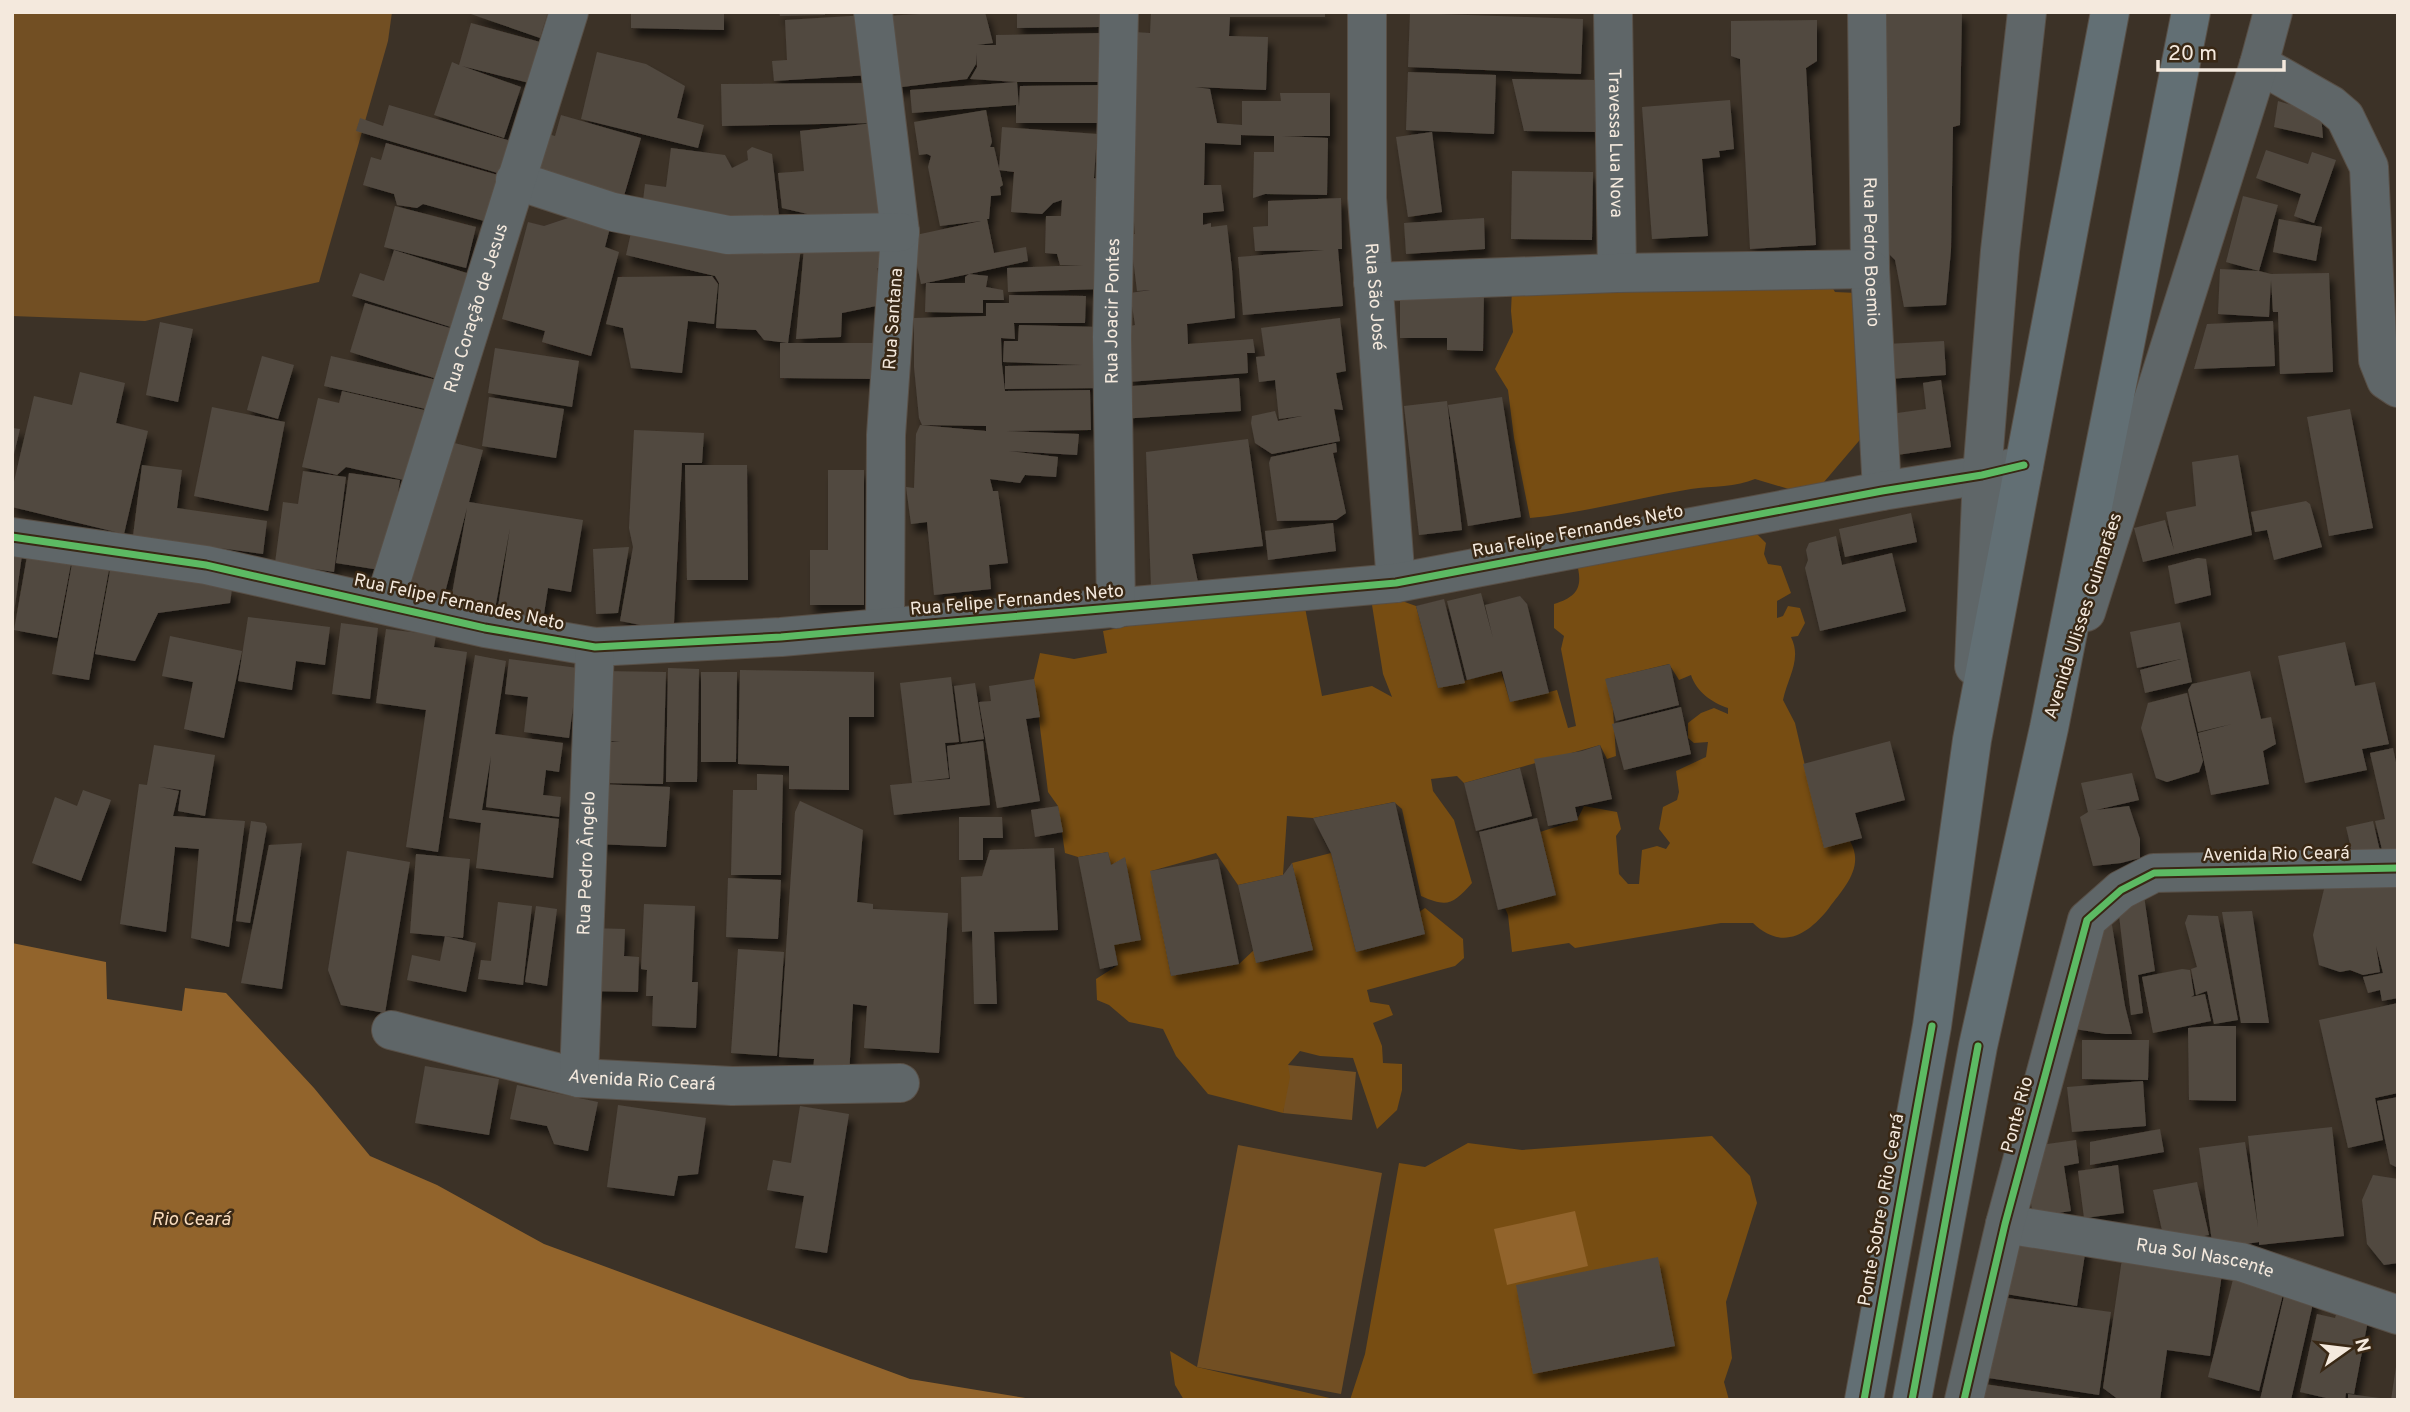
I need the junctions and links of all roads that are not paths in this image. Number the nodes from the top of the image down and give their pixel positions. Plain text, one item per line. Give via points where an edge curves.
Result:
1 (569, 12) edge
2 (873, 12) edge
3 (1119, 12) edge
4 (1367, 12) edge
5 (1613, 12) edge
6 (1867, 12) edge
7 (2027, 12) edge
8 (2110, 12) edge
9 (2191, 12) edge
10 (2273, 12) edge
11 (2259, 64) junction
12 (515, 180) junction
13 (900, 232) junction
14 (1870, 269) junction
15 (1617, 273) junction
16 (1373, 282) junction
17 (2398, 388) edge
18 (2024, 465) junction
19 (1982, 475) junction
20 (1882, 491) junction
21 (12, 537) edge
22 (1396, 583) junction
23 (384, 604) junction
24 (1116, 609) junction
25 (886, 627) junction
26 (595, 647) junction
27 (2049, 728) junction
28 (1972, 740) junction
29 (2398, 868) edge
30 (2154, 873) joint
31 (391, 1030) dead end
32 (579, 1078) junction
33 (900, 1083) dead end
34 (2005, 1224) junction
35 (2398, 1315) edge
36 (1864, 1400) edge
37 (1912, 1400) edge
38 (1964, 1400) edge

1 - 12 street, Rua Coração de Jesus
2 - 13 street, Rua Santana
3 - 24 street, Rua Joacir Pontes via 1112,337
4 - 16 street, Rua São José via 1367,198
5 - 15 street, Travessa Lua Nova
6 - 14 street, Rua Pedro Boemio
7 - 19 street via 2000,251
8 - 18 main road
9 - 27 main road, Avenida Ulisses Guimarães
10 - 11 street, Avenida Ulisses Guimarães
11 - 17 street via 2345,117 2369,167 2378,360 2386,380
11 - 27 street, Avenida Ulisses Guimarães
12 - 13 street via 613,212 728,235
12 - 23 street, Rua Coração de Jesus
13 - 25 street, Rua Santana via 886,435
14 - 15 street
14 - 20 street, Rua Pedro Boemio
15 - 16 street
16 - 22 street, Rua São José
18 - 19 street, Rua Felipe Fernandes Neto
18 - 28 main road
19 - 20 street, Rua Felipe Fernandes Neto
19 - 28 street
20 - 22 street, Rua Felipe Fernandes Neto
21 - 23 street, Rua Felipe Fernandes Neto via 206,565
22 - 24 street, Rua Felipe Fernandes Neto
23 - 26 street, Rua Felipe Fernandes Neto
24 - 25 street, Rua Felipe Fernandes Neto
25 - 26 street, Rua Felipe Fernandes Neto
26 - 32 street, Rua Pedro Ângelo
27 - 37 main road via 1978,1046
28 - 36 main road, Ponte Sobre o Rio Ceará via 1932,1026
29 - 30 street, Avenida Rio Ceará
30 - 34 street, Ponte Rio via 2121,890 2087,920
31 - 32 street, Avenida Rio Ceará
32 - 33 street, Avenida Rio Ceará via 732,1086
34 - 35 street, Rua Sol Nascente via 2241,1262
34 - 38 street, Ponte Rio

